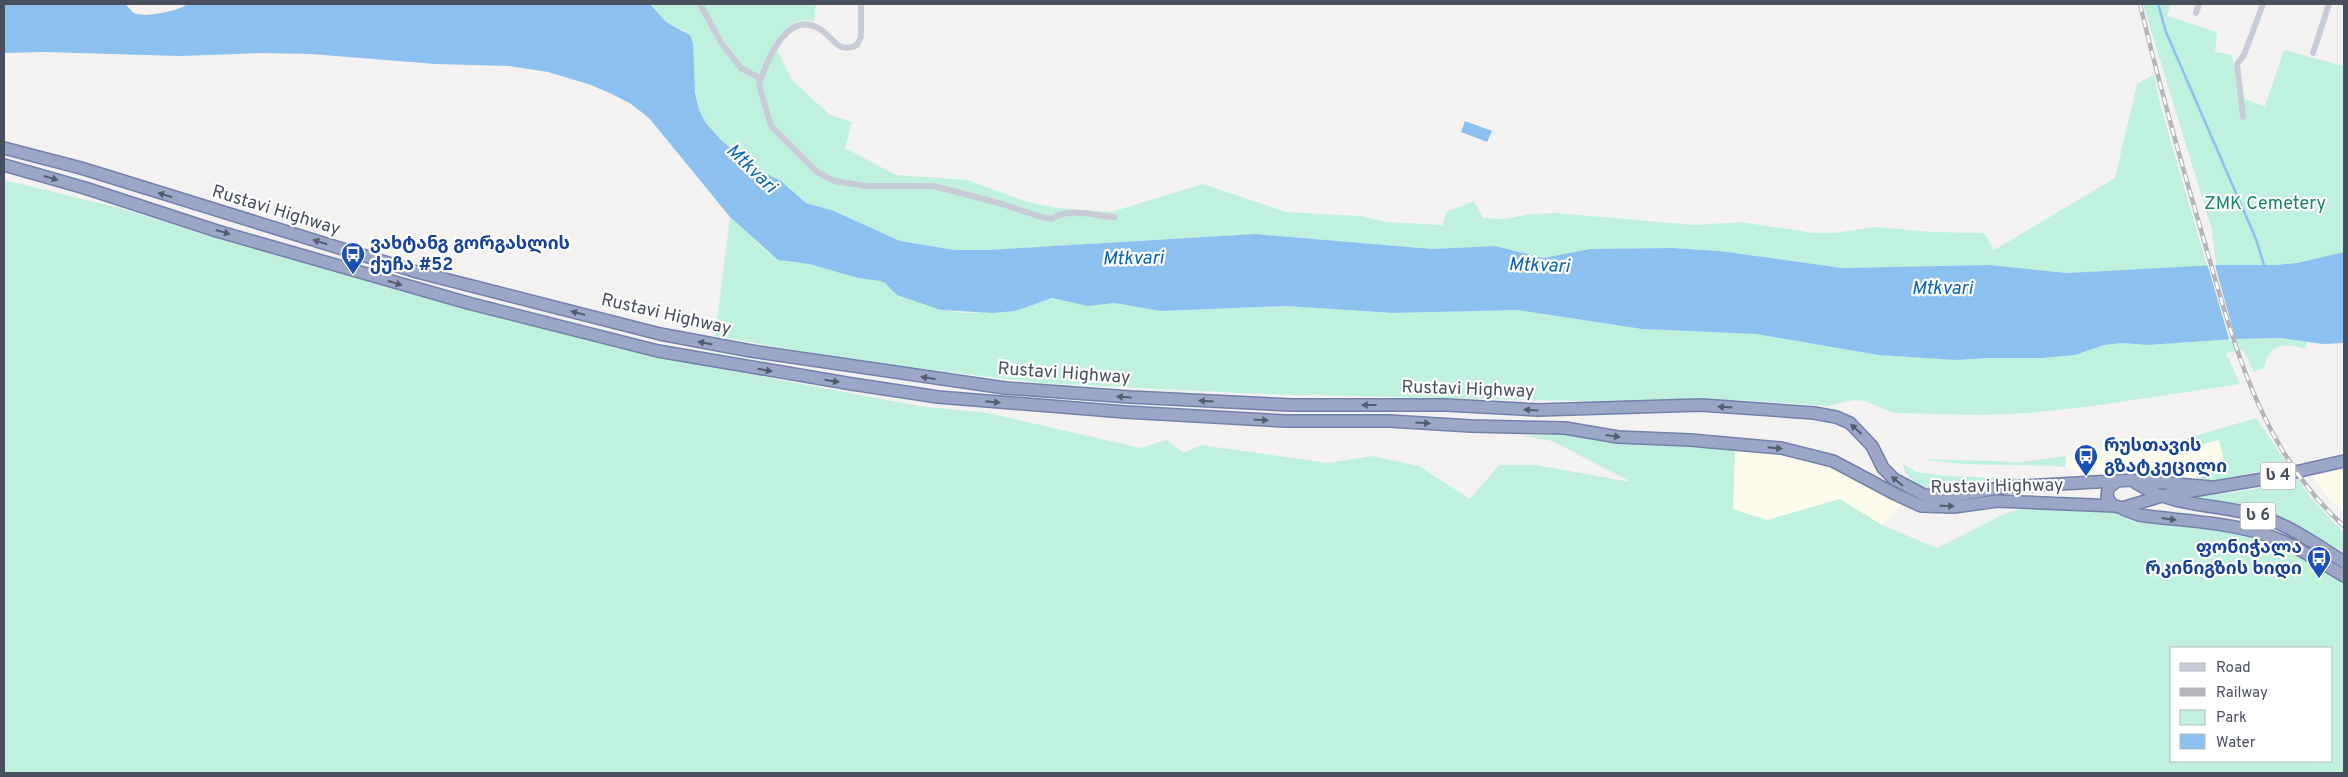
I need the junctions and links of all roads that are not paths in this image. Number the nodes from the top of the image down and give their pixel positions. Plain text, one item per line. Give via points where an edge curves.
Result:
1 (700, 4) edge
2 (861, 4) edge
3 (2199, 4) edge
4 (2263, 4) edge
5 (2329, 4) edge
6 (2196, 13) dead end
7 (2313, 53) dead end
8 (761, 79) junction
9 (2243, 117) dead end
10 (4, 148) edge
11 (4, 165) edge
12 (1114, 217) dead end
13 (2344, 461) edge
14 (2116, 482) junction
15 (2136, 483) junction
16 (2211, 487) junction
17 (2162, 496) junction
18 (2116, 506) junction
19 (2135, 506) junction
20 (2344, 562) edge
21 (2344, 576) edge

1 - 8 street via 722,44 742,68
2 - 8 street via 860,42 852,48 839,46 818,28 803,24 790,28 780,40
3 - 6 street
4 - 9 street via 2244,55 2237,64
5 - 7 street
8 - 12 street via 759,85 771,126 817,172 834,182 866,186 934,186 1052,219 1066,213
14 -> 10 highway, Rustavi Highway via 2006,487 1946,497 1924,495 1894,480 1883,468 1872,446 1850,423 1814,413 1701,405 1538,410 1446,405 1292,405 1130,397 1004,388 751,352 660,334 417,272 81,168
11 -> 18 highway, Rustavi Highway via 405,286 658,351 783,373 938,397 1024,405 1285,421 1389,421 1565,428 1618,437 1781,448 1833,461 1921,506 1954,507 1997,501
13 - 16 highway, ს 4
14 - 15 highway, ს 4
14 - 18 highway via 2107,491 2108,499
15 - 16 highway, ს 4
15 - 17 highway, ს 6
15 - 19 highway via 2142,497
16 - 17 highway, ს 4
17 - 19 highway, ს 4
17 - 20 highway, ს 6 via 2258,516
18 - 19 highway
18 -> 21 highway, ს 6 via 2139,515 2253,530 2304,552

